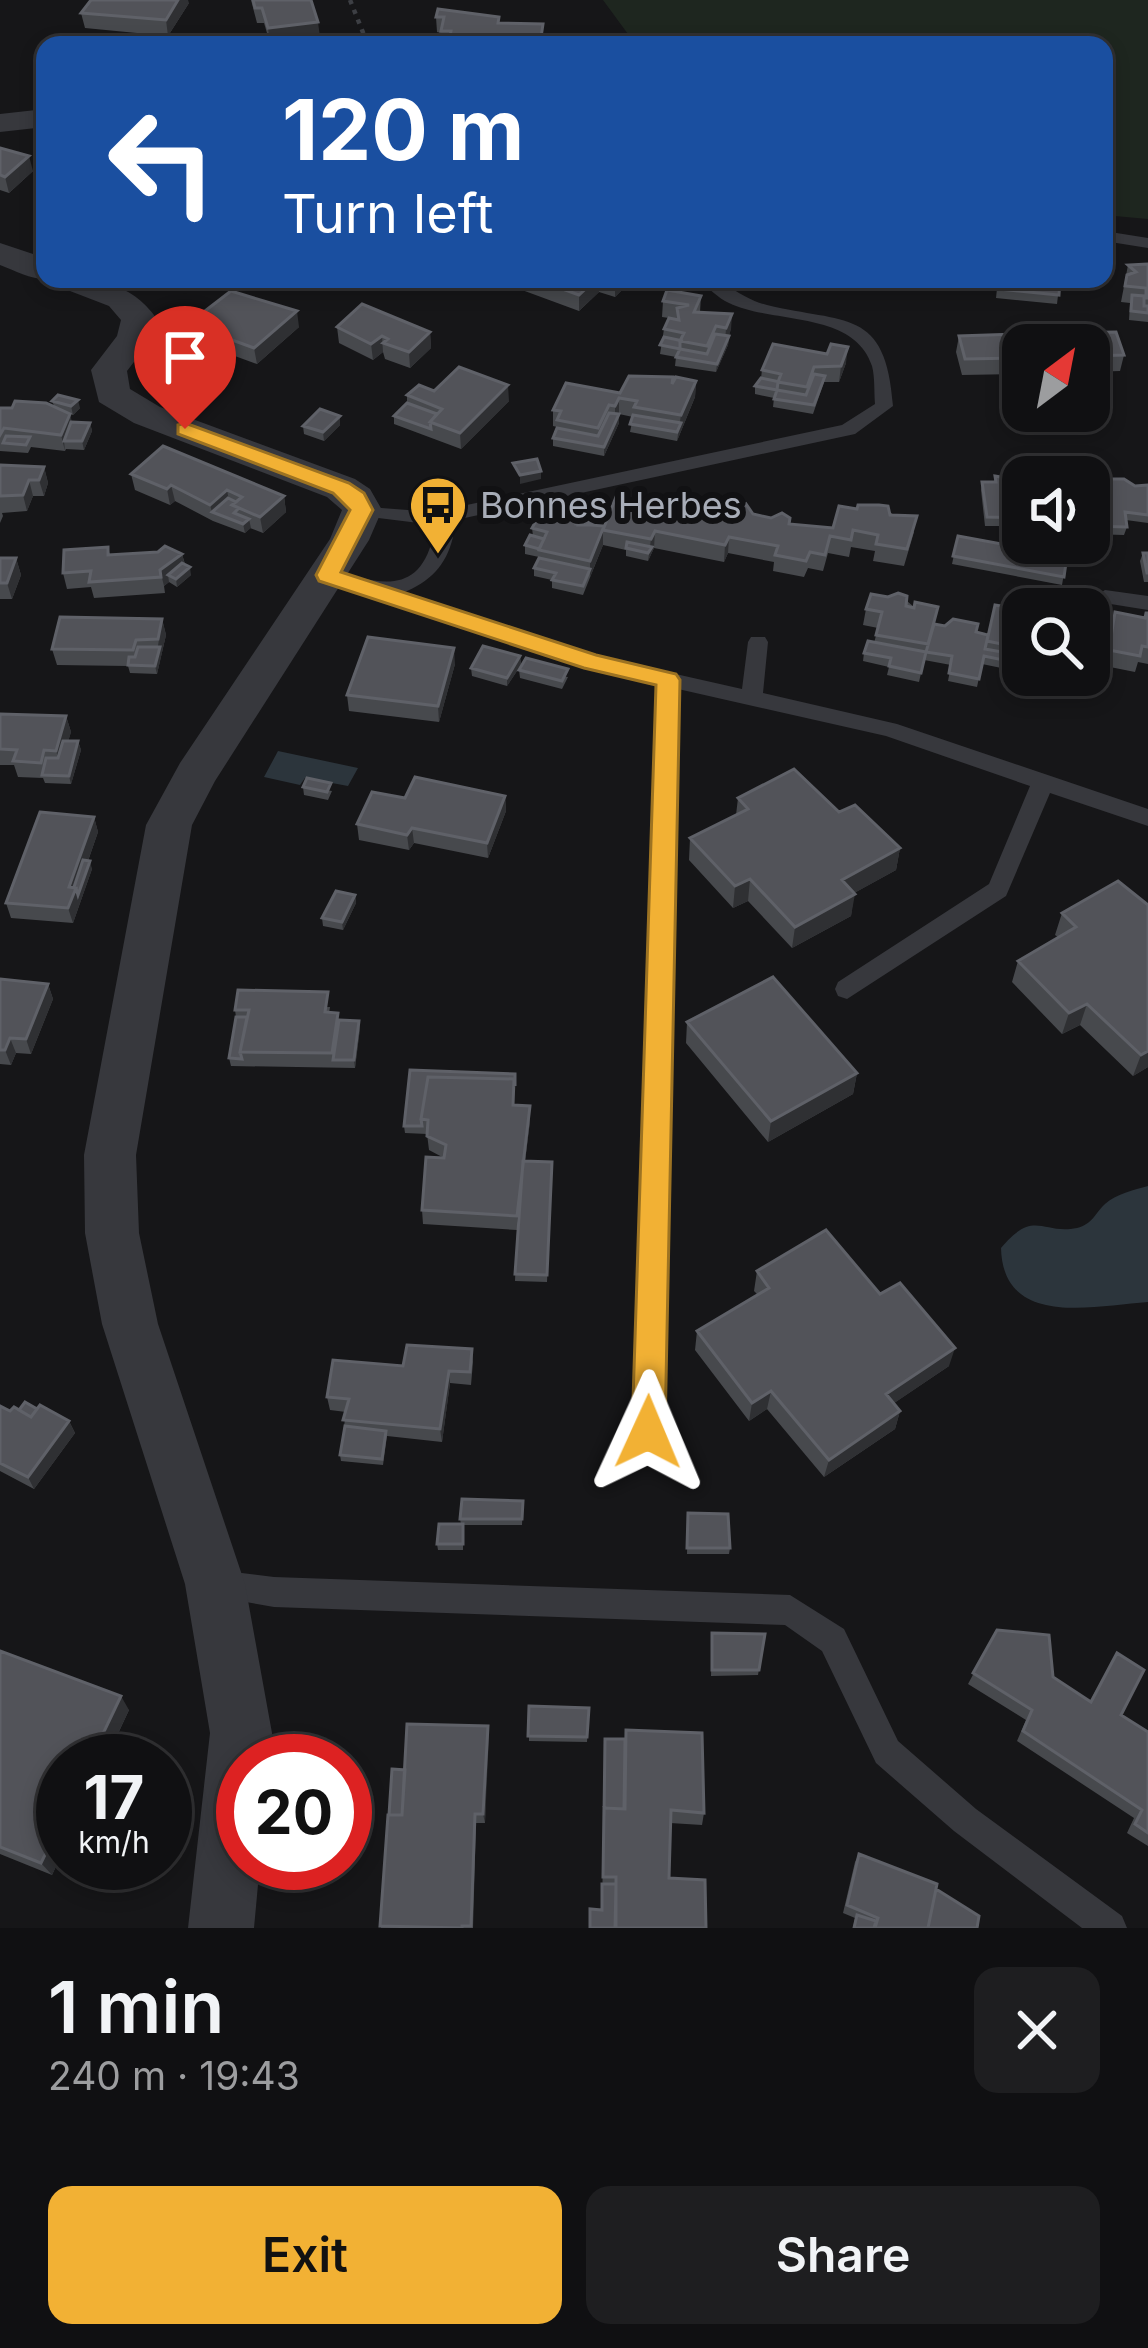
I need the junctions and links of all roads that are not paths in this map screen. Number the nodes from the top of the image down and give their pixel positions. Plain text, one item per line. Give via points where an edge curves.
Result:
1 (36, 119) edge
2 (0, 123) edge
3 (1113, 237) edge
4 (1148, 243) edge
5 (0, 253) edge
6 (36, 267) edge
7 (92, 288) edge
8 (722, 288) edge
9 (362, 510) junction
10 (434, 518) junction
11 (327, 575) junction
12 (380, 592) junction
13 (1110, 598) edge
14 (1148, 603) edge
15 (758, 642) dead end
16 (668, 680) junction
17 (752, 699) junction
18 (1043, 782) junction
19 (1143, 811) edge
20 (847, 989) dead end
21 (648, 1432) dead end
22 (214, 1584) junction
23 (221, 1928) edge
24 (1110, 1928) edge

1 - 2 street
3 - 4 lane
5 - 6 street
7 - 9 street via 121,299 139,320 109,370 112,394 147,415 341,488
8 - 10 lane via 744,303 839,323 873,345 887,373 884,406 848,430
9 - 10 lane
9 - 11 street
10 - 12 lane via 443,537 433,566
11 - 12 lane
11 - 22 street via 169,825 110,1155 112,1233 130,1324
12 - 16 lane
13 - 14 lane
15 - 17 lane
16 - 17 lane
16 - 21 lane
17 - 18 lane via 889,729
18 - 19 lane
18 - 20 lane via 998,890
22 - 23 street via 241,1733
22 - 24 lane via 790,1610 833,1640 887,1752

